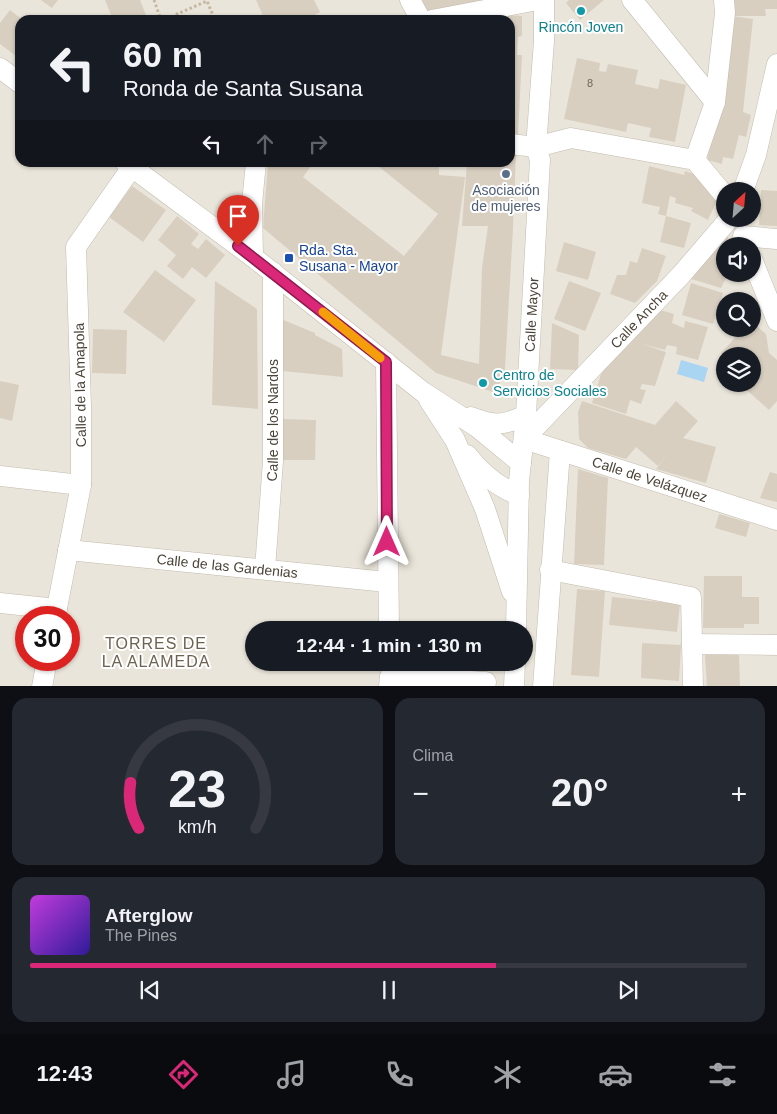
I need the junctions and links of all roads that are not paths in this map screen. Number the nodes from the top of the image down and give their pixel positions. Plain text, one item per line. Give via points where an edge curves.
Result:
1 (410, 0) edge
2 (538, 0) edge
3 (544, 0) edge
4 (632, 0) edge
5 (724, 0) edge
6 (418, 15) edge
7 (458, 15) edge
8 (777, 64) edge
9 (0, 68) edge
10 (15, 79) edge
11 (715, 102) junction
12 (515, 145) edge
13 (536, 147) junction
14 (696, 160) junction
15 (130, 167) edge
16 (136, 167) edge
17 (256, 167) edge
18 (746, 182) edge
19 (716, 185) edge
20 (721, 228) edge
21 (743, 234) edge
22 (777, 239) edge
23 (253, 258) junction
24 (272, 272) junction
25 (761, 281) edge
26 (777, 321) edge
27 (386, 362) junction
28 (423, 392) junction
29 (449, 408) junction
30 (526, 415) junction
31 (524, 439) junction
32 (455, 440) junction
33 (560, 451) junction
34 (521, 463) junction
35 (0, 476) edge
36 (81, 484) junction
37 (519, 495) junction
38 (777, 520) edge
39 (68, 550) junction
40 (265, 570) junction
41 (550, 570) junction
42 (387, 582) junction
43 (0, 603) edge
44 (17, 606) edge
45 (57, 606) edge
46 (517, 607) junction
47 (389, 621) edge
48 (516, 621) edge
49 (692, 644) junction
50 (777, 645) edge
51 (45, 671) edge
52 (515, 671) edge
53 (390, 675) edge
54 (486, 684) edge
55 (42, 686) edge
56 (52, 686) edge
57 (514, 686) edge
58 (543, 686) edge
59 (693, 686) edge

1 - 6 street
2 - 7 street
3 - 13 street, Calle Mayor
4 - 11 street
5 - 11 street
8 - 18 street via 756,155
9 - 10 street
11 - 14 street
12 - 13 street
13 - 14 street via 571,138
13 - 30 street, Calle Mayor via 540,160
14 - 19 street
15 - 36 street, Calle de la Amapola via 76,247
16 - 23 street
17 - 23 street
20 - 31 street, Calle Ancha via 681,275
21 - 22 street
23 - 24 street
24 - 27 street
24 - 40 street, Calle de los Nardos via 273,461
25 - 26 street
27 - 28 street
27 - 42 street
28 - 29 street
28 - 32 street
29 - 30 street via 490,424 507,424
29 - 34 street via 478,427
30 - 31 street, Calle Mayor
31 - 33 street, Calle de Velázquez
31 - 34 street, Calle Mayor
32 - 37 street via 475,466 502,489
32 - 46 street via 485,508
33 - 38 street, Calle de Velázquez
33 - 41 street
34 - 37 street, Calle Mayor
35 - 36 street
36 - 39 street, Calle de la Amapola
37 - 46 street, Calle Mayor
39 - 40 street, Calle de las Gardenias
39 - 45 street, Calle de la Amapola
40 - 42 street, Calle de las Gardenias
41 - 49 street via 690,597
41 - 58 street
42 - 47 street
43 - 44 street
46 - 48 street, Calle Mayor
49 - 50 street
49 - 59 street
51 - 55 street
52 - 57 street
53 - 54 street
55 - 56 street

